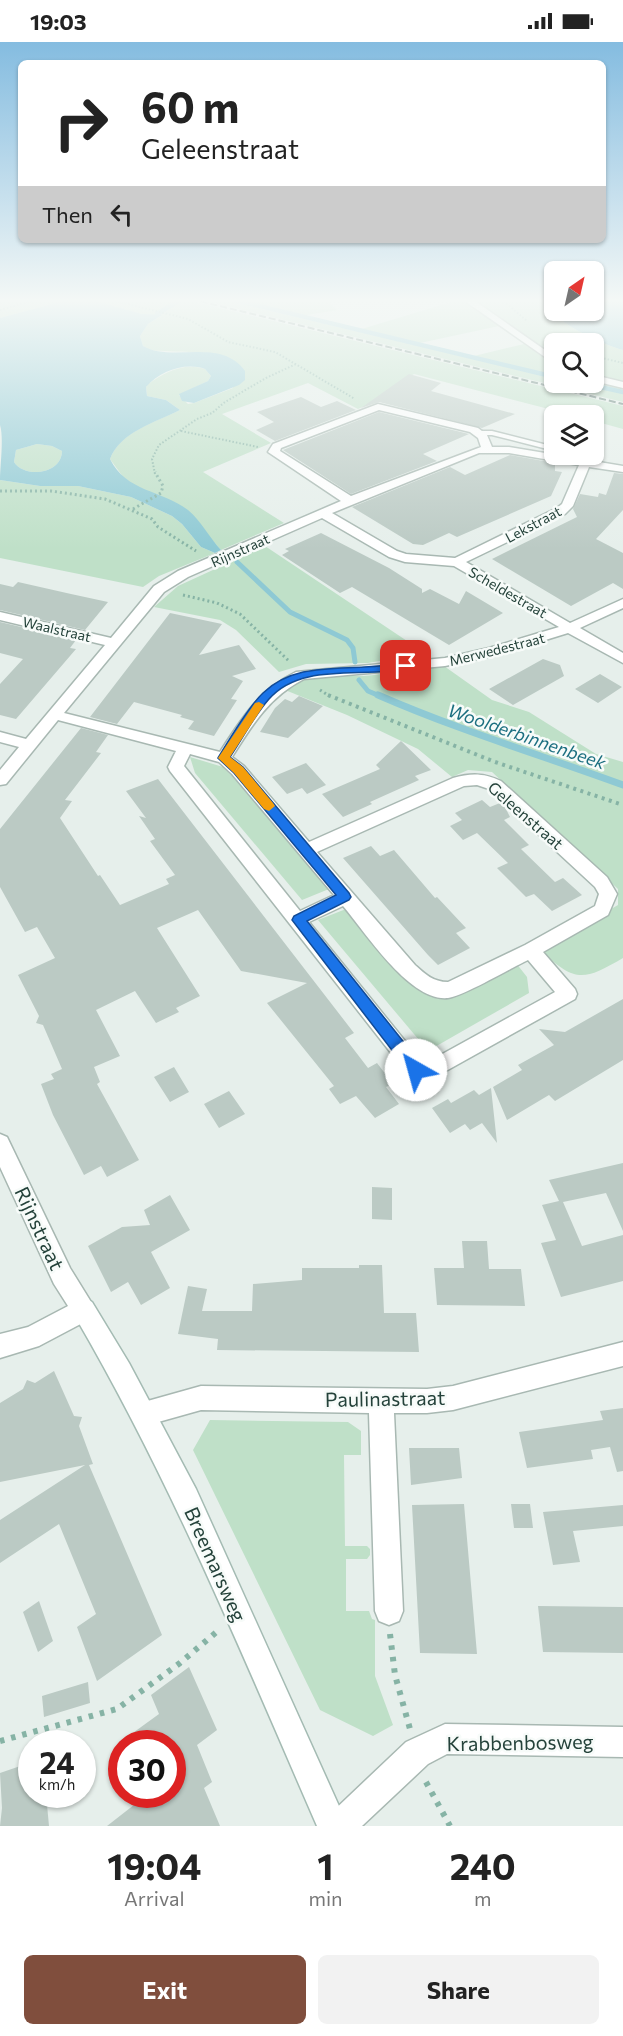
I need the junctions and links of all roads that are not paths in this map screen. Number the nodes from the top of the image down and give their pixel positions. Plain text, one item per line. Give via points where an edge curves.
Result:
1 (479, 433) junction
2 (487, 448) junction
3 (544, 450) edge
4 (544, 453) edge
5 (584, 465) edge
6 (596, 465) edge
7 (623, 470) edge
8 (350, 501) junction
9 (323, 513) junction
10 (458, 562) junction
11 (623, 603) edge
12 (0, 616) edge
13 (570, 628) junction
14 (115, 643) junction
15 (623, 659) edge
16 (55, 715) junction
17 (0, 738) edge
18 (29, 745) junction
19 (185, 748) junction
20 (224, 758) junction
21 (0, 780) edge
22 (306, 850) junction
23 (345, 897) junction
24 (298, 920) junction
25 (531, 950) junction
26 (0, 1144) edge
27 (84, 1310) junction
28 (0, 1346) edge
29 (623, 1354) edge
30 (381, 1400) junction
31 (144, 1414) junction
32 (389, 1611) road end
33 (623, 1742) edge
34 (333, 1826) edge
35 (340, 1826) edge

1 - 2 street
1 - 3 lane, Rijnstraat via 492,433
1 - 8 street via 384,407 372,408 277,446 274,452
2 - 4 street, Rijnstraat
2 - 8 street, Rijnstraat
5 - 10 street, Lekstraat via 567,506 561,511
6 - 7 street, Rijnstraat
8 - 9 street, Rijnstraat
9 - 10 street, Scheldestraat via 393,554
9 - 14 street, Rijnstraat via 166,583
10 - 13 street, Scheldestraat
11 - 13 street, Merwedestraat
12 - 14 street, Waalstraat
13 - 15 street, Scheldestraat
13 - 20 street, Merwedestraat via 528,643 445,662 301,675 265,696
14 - 16 street, Rijnstraat
16 - 18 street, Rijnstraat
16 - 19 street, Geleenstraat
17 - 18 street
18 - 21 street, Rijnstraat
19 - 20 street, Geleenstraat
19 - 24 street via 176,767
20 - 22 street, Geleenstraat
22 - 23 street, Geleenstraat
22 - 25 street, Geleenstraat via 459,782 484,779 601,882 608,894 602,910
23 - 24 street
23 - 25 street, Geleenstraat via 408,970 438,990 450,990
24 - 25 street via 416,1070 428,1072 568,994
26 - 27 street, Rijnstraat via 62,1276
27 - 28 street via 31,1338
27 - 31 street, Breemarsweg
29 - 30 street, Paulinastraat via 453,1398
30 - 31 street, Paulinastraat via 201,1398
30 - 32 street
31 - 34 street, Breemarsweg
33 - 35 street, Krabbenbosweg via 445,1739 415,1755

